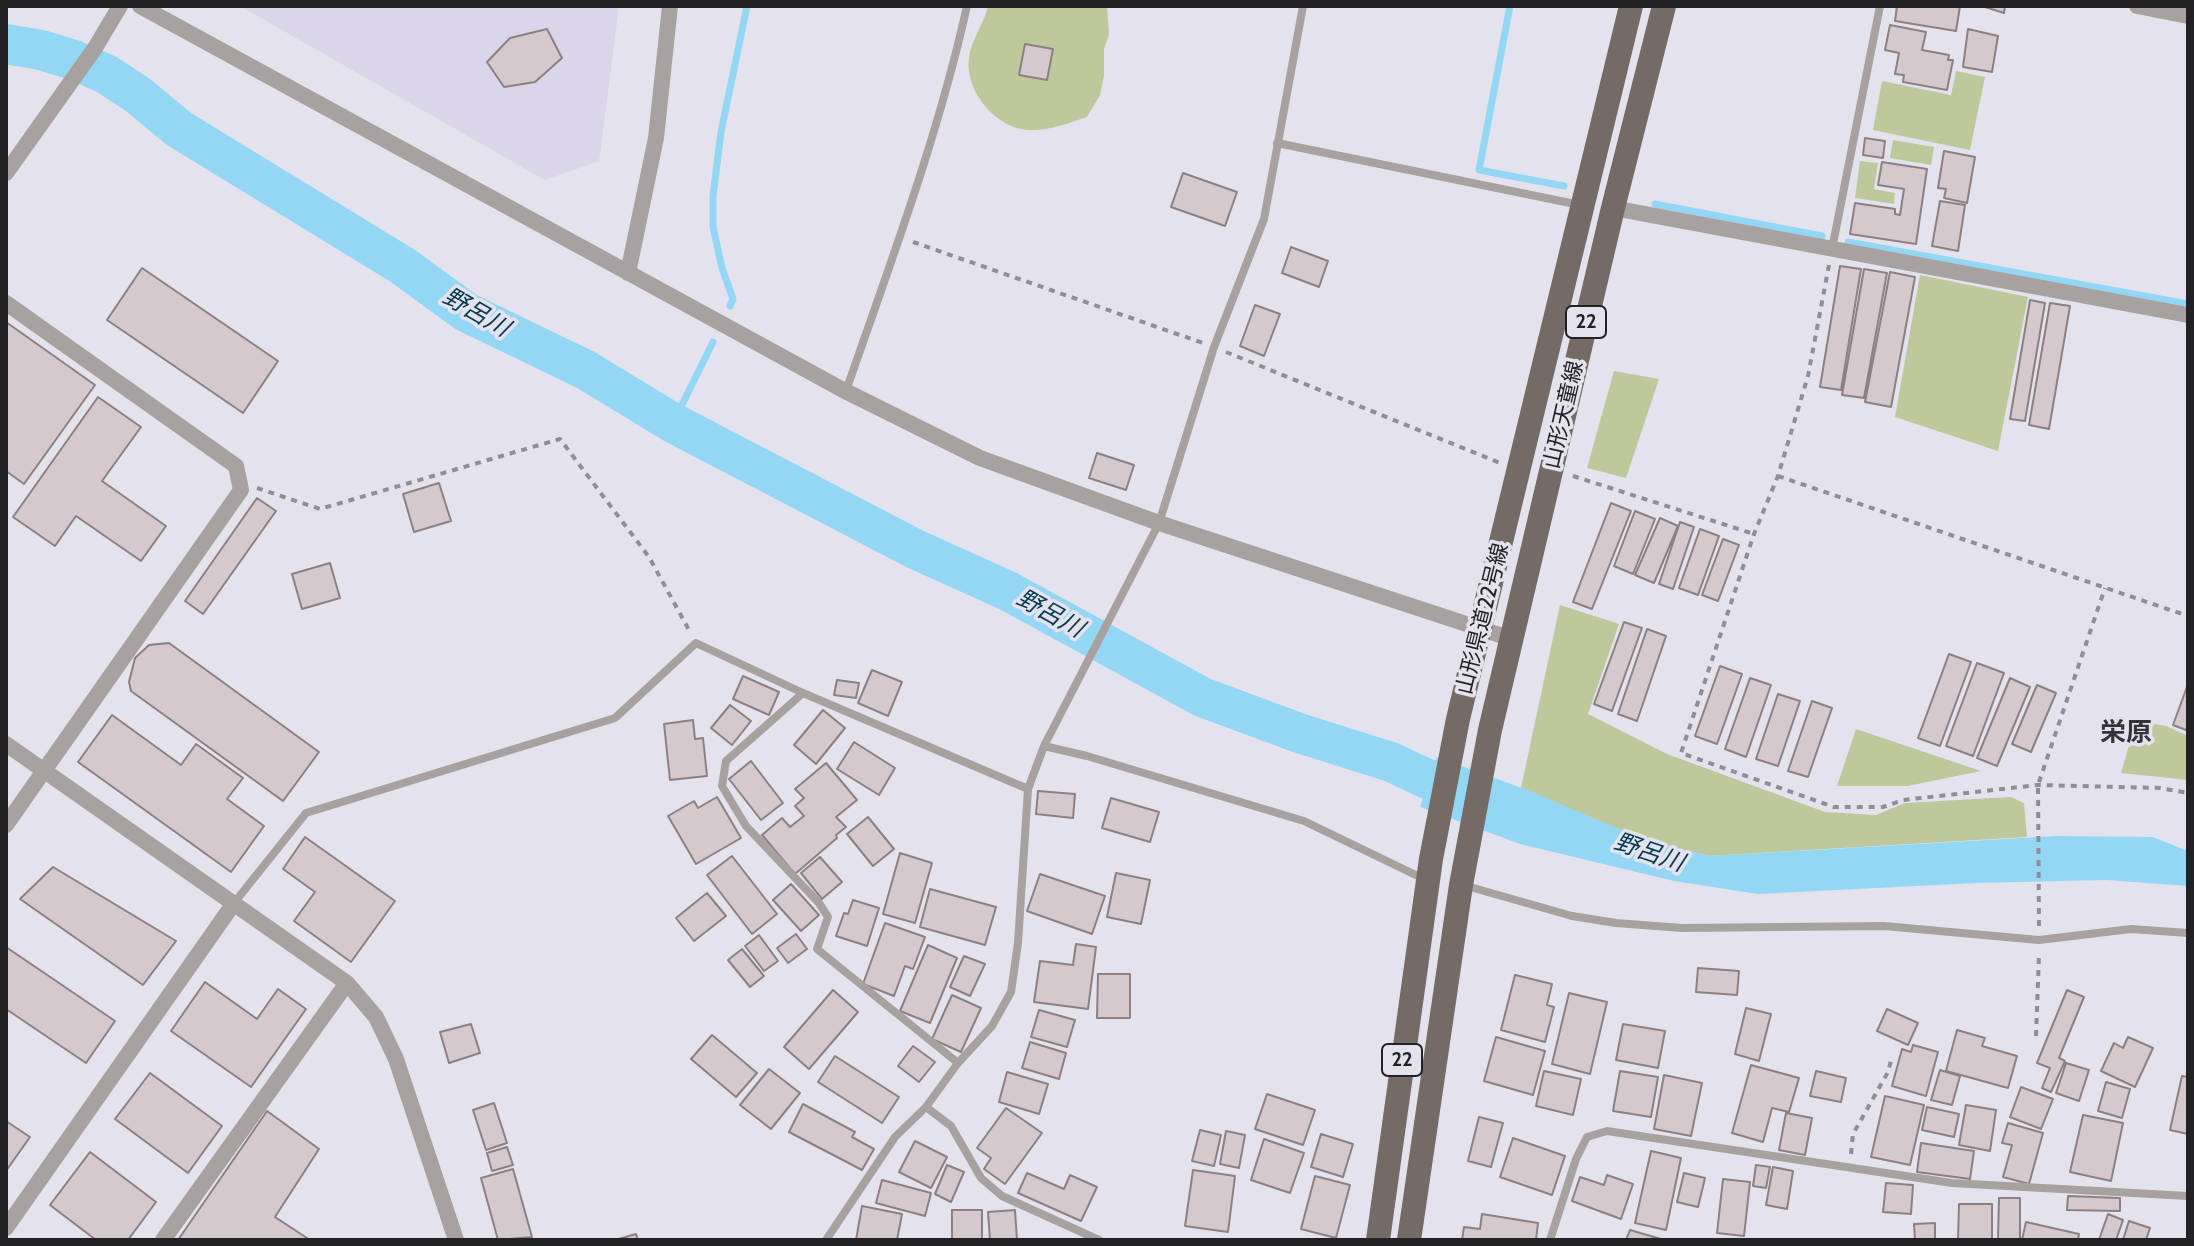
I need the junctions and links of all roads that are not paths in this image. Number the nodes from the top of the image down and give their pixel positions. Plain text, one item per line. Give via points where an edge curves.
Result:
1 (120, 6) edge
2 (140, 6) edge
3 (670, 6) edge
4 (967, 6) edge
5 (1303, 6) edge
6 (1631, 6) edge
7 (1664, 6) edge
8 (1880, 6) edge
9 (2137, 6) edge
10 (2188, 16) edge
11 (1277, 143) junction
12 (8, 171) edge
13 (1581, 205) junction
14 (1613, 208) junction
15 (1832, 249) junction
16 (628, 273) junction
17 (6, 303) edge
18 (2188, 315) edge
19 (845, 391) junction
20 (1159, 523) junction
21 (1481, 629) junction
22 (1512, 639) junction
23 (803, 693) junction
24 (6, 744) edge
25 (1044, 746) junction
26 (45, 770) junction
27 (1028, 789) junction
28 (6, 825) edge
29 (1430, 870) junction
30 (1463, 875) junction
31 (234, 903) junction
32 (2188, 933) edge
33 (347, 983) junction
34 (958, 1063) junction
35 (926, 1107) junction
36 (2188, 1196) edge
37 (6, 1228) edge
38 (163, 1240) edge
39 (456, 1240) edge
40 (826, 1240) edge
41 (1099, 1240) edge
42 (1378, 1240) edge
43 (1409, 1240) edge
44 (1550, 1240) edge

1 - 12 street
2 - 16 street
3 - 16 street via 656,138
4 - 19 lane via 953,71
5 - 11 lane
6 - 13 main road, 山形県道22号線 / 22
7 - 14 main road, 山形天童線 / 22
8 - 15 lane
9 - 10 street
11 - 13 lane
11 - 20 lane via 1264,219 1214,347
13 - 21 main road, 山形県道22号線 / 22
14 - 15 street
14 - 22 main road, 山形天童線 / 22
15 - 18 street
16 - 19 street
17 - 26 street via 236,466 241,490
19 - 20 street via 980,458
20 - 21 street
20 - 25 lane
21 - 22 street
21 - 29 main road, 山形県道22号線 / 22
22 - 30 main road, 山形県道22号線 / 22
23 - 27 lane
23 - 31 lane via 696,643 615,718 306,813
23 - 34 lane via 726,761 722,786 746,826 828,917 817,949
24 - 26 street
25 - 27 lane
25 - 29 lane via 1304,821
26 - 28 street
26 - 31 street
27 - 34 lane via 1011,992 992,1026
29 - 42 main road, 山形県道22号線 / 22
30 - 32 lane via 1572,916 1616,923 1745,929 1884,926 2039,940 2131,929
30 - 43 main road, 山形県道22号線 / 22
31 - 33 street
31 - 37 street
33 - 38 street
33 - 39 street via 376,1017 396,1059
34 - 35 lane
35 - 40 lane via 895,1137
35 - 41 lane via 951,1126 981,1178 1002,1196
36 - 44 lane via 1952,1183 1607,1131 1587,1137 1581,1148

